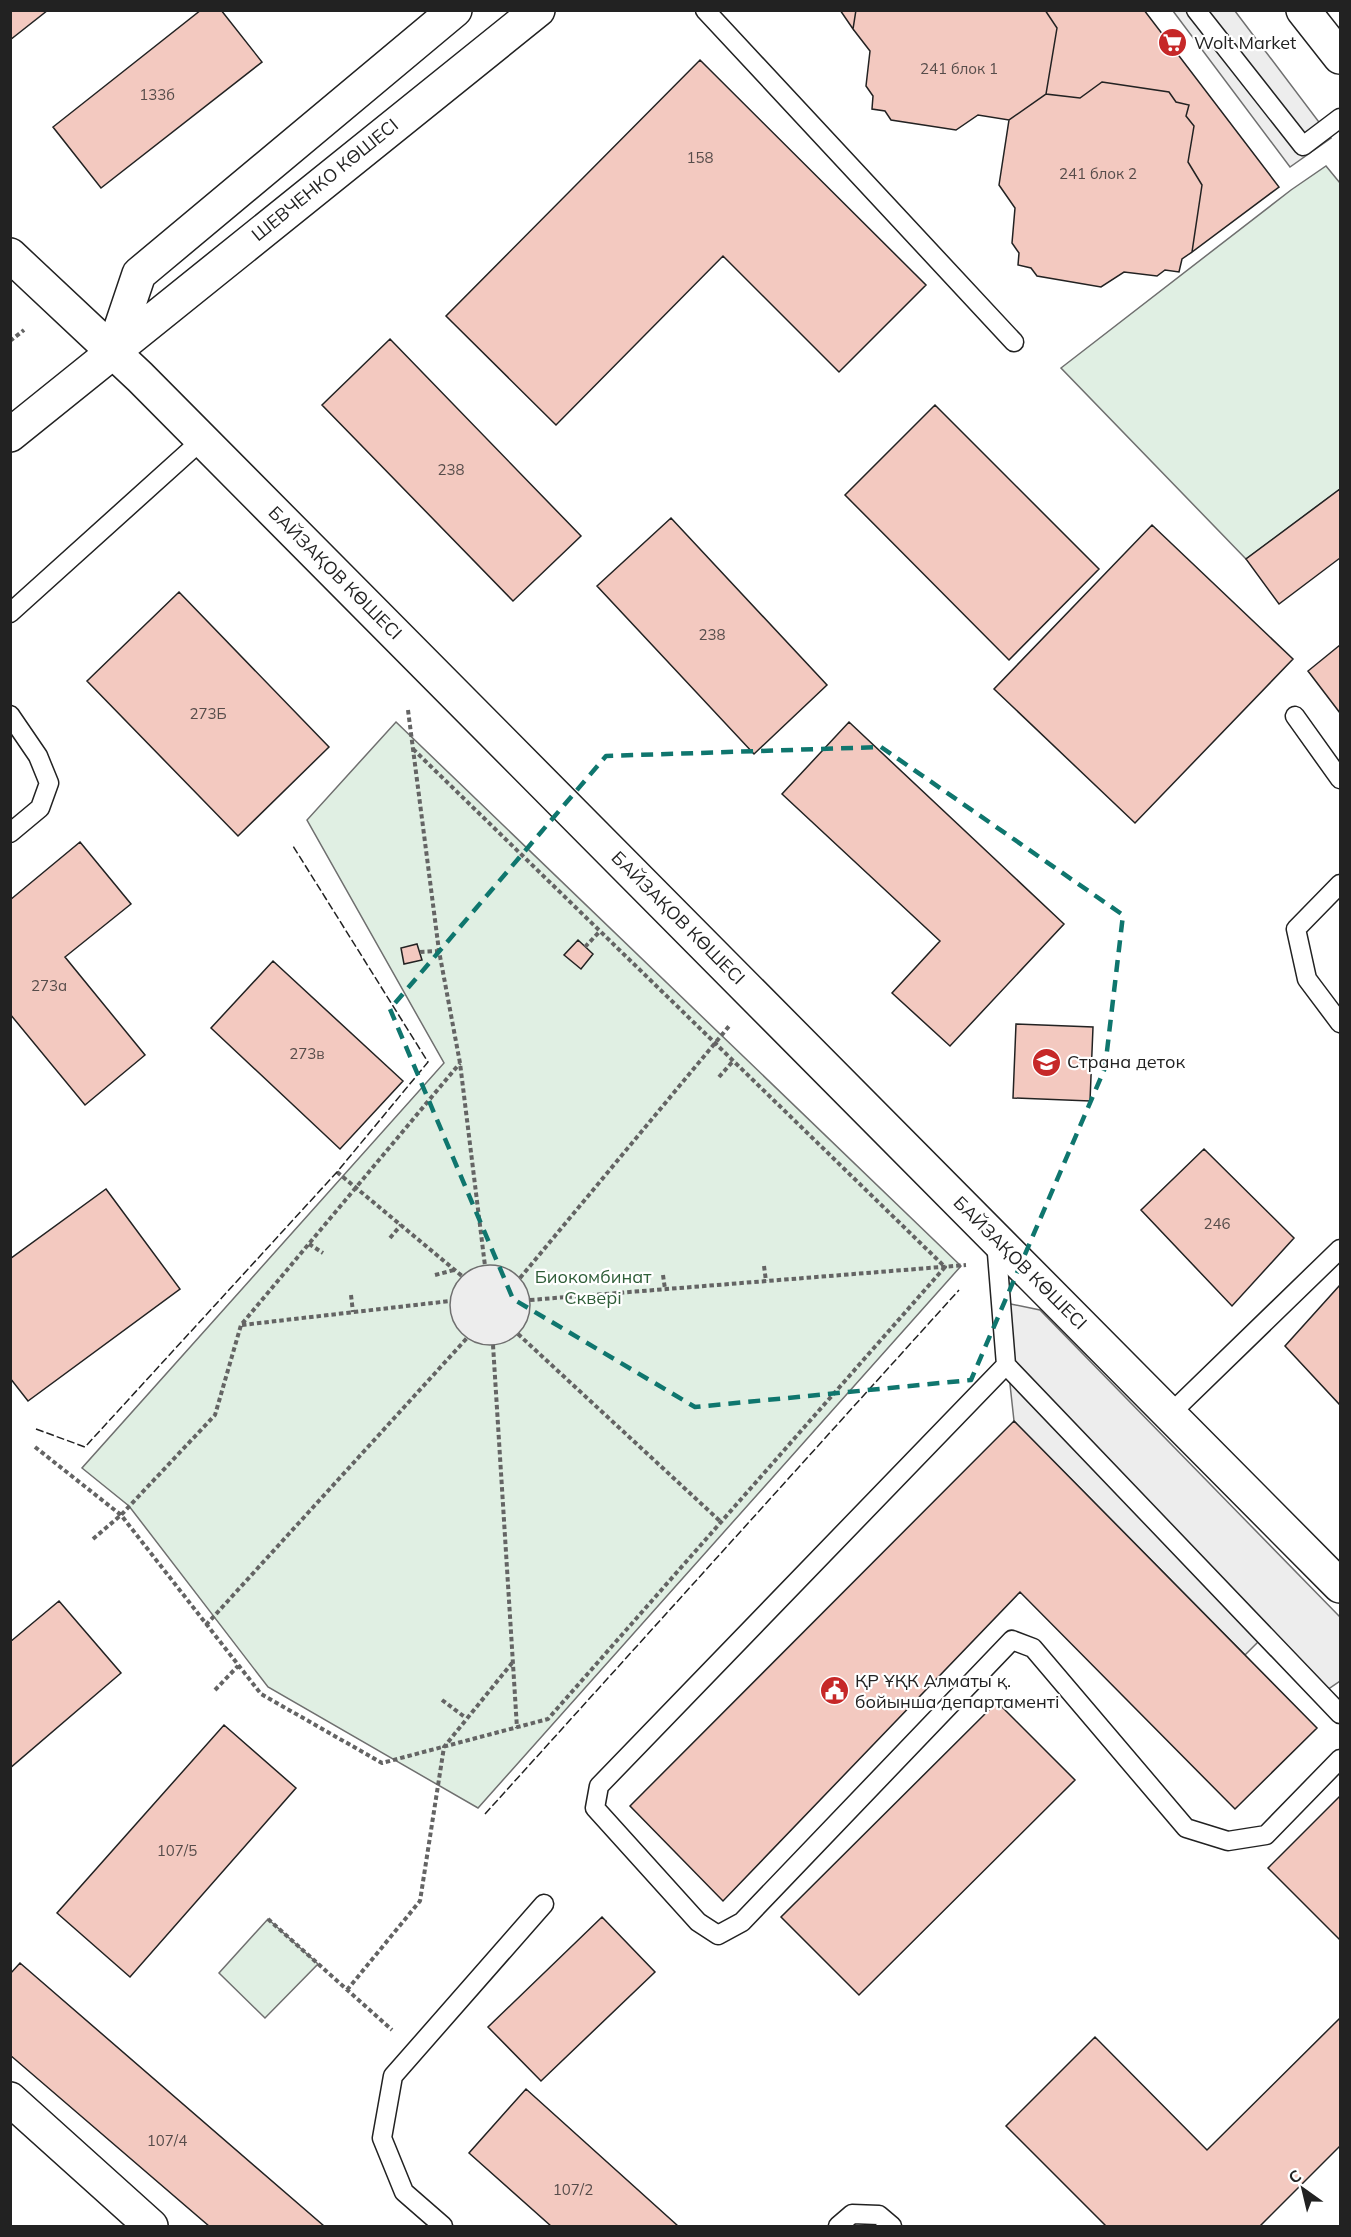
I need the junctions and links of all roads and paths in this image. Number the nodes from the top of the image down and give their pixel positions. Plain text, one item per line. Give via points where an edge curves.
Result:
1 (455, 10) edge
2 (538, 10) edge
3 (705, 10) edge
4 (1196, 10) edge
5 (1303, 10) edge
6 (1341, 57) edge
7 (1341, 118) edge
8 (10, 255) edge
9 (24, 330) dead end
10 (10, 341) edge
11 (1014, 342) dead end
12 (113, 351) junction
13 (10, 435) edge
14 (203, 439) junction
15 (10, 613) edge
16 (408, 710) dead end
17 (10, 715) edge
18 (1295, 716) dead end
19 (413, 749) junction
20 (1341, 779) edge
21 (10, 833) edge
22 (1341, 885) edge
23 (600, 931) junction
24 (585, 947) dead end
25 (439, 951) junction
26 (420, 952) dead end
27 (1341, 1023) edge
28 (730, 1024) dead end
29 (715, 1043) junction
30 (734, 1060) junction
31 (460, 1063) junction
32 (719, 1077) dead end
33 (337, 1172) dead end
34 (355, 1188) junction
35 (401, 1226) junction
36 (390, 1238) dead end
37 (996, 1239) junction
38 (309, 1244) junction
39 (1341, 1249) edge
40 (323, 1253) dead end
41 (976, 1264) dead end
42 (485, 1266) dead end
43 (764, 1266) dead end
44 (945, 1266) junction
45 (454, 1270) junction
46 (435, 1275) dead end
47 (663, 1275) dead end
48 (462, 1276) dead end
49 (520, 1278) dead end
50 (766, 1281) junction
51 (665, 1289) junction
52 (351, 1295) dead end
53 (530, 1300) dead end
54 (450, 1301) dead end
55 (353, 1312) junction
56 (241, 1325) junction
57 (518, 1335) dead end
58 (466, 1338) dead end
59 (493, 1346) dead end
60 (1006, 1365) junction
61 (1170, 1414) junction
62 (34, 1447) dead end
63 (121, 1515) junction
64 (721, 1522) junction
65 (93, 1539) dead end
66 (1341, 1586) edge
67 (206, 1625) junction
68 (513, 1662) junction
69 (238, 1666) junction
70 (215, 1690) dead end
71 (442, 1700) dead end
72 (1341, 1714) edge
73 (466, 1718) junction
74 (517, 1728) junction
75 (444, 1747) junction
76 (1341, 1759) edge
77 (544, 1904) dead end
78 (268, 1919) dead end
79 (347, 1990) junction
80 (414, 2050) junction
81 (10, 2099) edge
82 (151, 2226) edge
83 (443, 2226) edge
84 (838, 2226) edge
85 (892, 2226) edge

1 - 12 street via 139,274
2 - 12 street, ШЕВЧЕНКО КӨШЕСІ
3 - 11 lane
4 - 7 lane via 1303,146
5 - 6 street
8 - 12 street, БАЙЗАҚОВ КӨШЕСІ
9 - 10 path
12 - 13 street, ШЕВЧЕНКО КӨШЕСІ
12 - 14 street, БАЙЗАҚОВ КӨШЕСІ
14 - 15 lane
14 - 37 street, БАЙЗАҚОВ КӨШЕСІ
16 - 19 path
17 - 21 lane via 38,756 50,783 40,808
18 - 20 lane
19 - 23 path
19 - 25 path
22 - 27 lane via 1296,928 1307,979
23 - 24 path
23 - 29 path
25 - 26 path
25 - 31 path
28 - 29 path
29 - 30 path
29 - 49 path
30 - 32 path
30 - 44 path
31 - 34 path
31 - 42 path
33 - 34 path
34 - 35 path
34 - 38 path
35 - 36 path
35 - 45 path
37 - 60 lane
37 - 61 street, БАЙЗАҚОВ КӨШЕСІ
38 - 40 path
38 - 56 path
39 - 61 lane
41 - 44 path
43 - 50 path
44 - 50 path
44 - 64 path
45 - 46 path
45 - 48 path
47 - 51 path
50 - 51 path
51 - 53 path
52 - 55 path
54 - 55 path
55 - 56 path
56 - 63 path via 215,1415
57 - 64 path
58 - 67 path
59 - 68 path
60 - 72 lane
60 - 76 lane via 600,1786 595,1808 698,1922 718,1935 742,1922 1011,1640 1033,1648 1186,1828 1228,1841 1266,1835
61 - 66 street, БАЙЗАҚОВ КӨШЕСІ
62 - 63 path
63 - 65 path
63 - 67 path
64 - 74 path via 548,1719
67 - 69 path
68 - 73 path
68 - 74 path
69 - 70 path
69 - 75 path via 261,1695 382,1763
71 - 73 path
73 - 75 path
74 - 75 path
75 - 79 path via 420,1900
77 - 80 lane
78 - 79 path
79 - 80 path
80 - 83 lane via 393,2076 382,2138 404,2192
81 - 82 street
84 - 85 lane via 852,2214 879,2215

